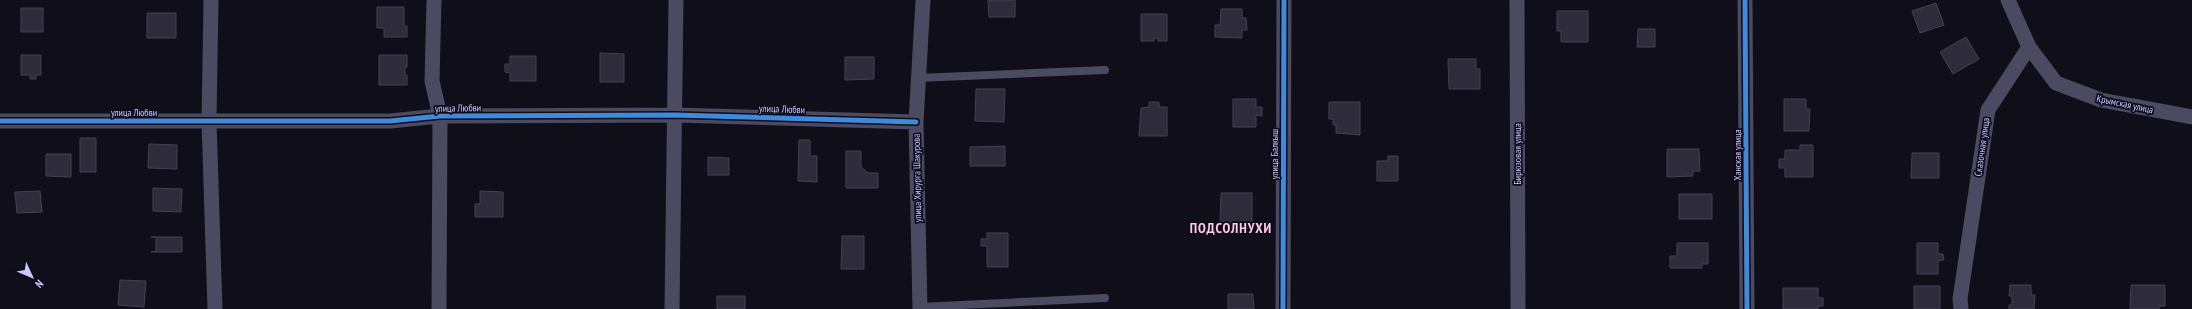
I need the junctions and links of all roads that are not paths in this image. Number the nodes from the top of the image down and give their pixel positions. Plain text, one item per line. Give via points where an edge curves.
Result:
1 (211, 0) edge
2 (434, 0) edge
3 (676, 0) edge
4 (923, 0) edge
5 (1284, 0) edge
6 (1516, 0) edge
7 (1745, 0) edge
8 (2008, 0) edge
9 (2029, 47) junction
10 (1105, 70) dead end
11 (918, 78) junction
12 (675, 115) junction
13 (440, 116) junction
14 (2192, 117) edge
15 (0, 121) edge
16 (209, 121) junction
17 (916, 122) junction
18 (1105, 298) dead end
19 (920, 308) edge
20 (215, 309) edge
21 (439, 309) edge
22 (672, 309) edge
23 (1283, 309) edge
24 (1518, 309) edge
25 (1747, 309) edge
26 (1961, 309) edge

1 - 16 street
2 - 13 street via 432,81
3 - 12 street
4 - 11 street, улица Хирурга Шакурова
5 - 23 street, улица Балкыш
6 - 24 street, Бирюзовая улица
7 - 25 street, Ханская улица
8 - 9 street
9 - 14 street, Крымская улица via 2056,83 2101,100
9 - 26 street, Сказочная улица via 1988,110 1960,299
10 - 11 lane
11 - 17 street, улица Хирурга Шакурова
12 - 13 street, улица Любви
12 - 17 street, улица Любви
12 - 22 street
13 - 16 street, улица Любви via 390,121
13 - 21 street
15 - 16 street, улица Любви
16 - 20 street
17 - 19 street, улица Хирурга Шакурова
18 - 19 lane

